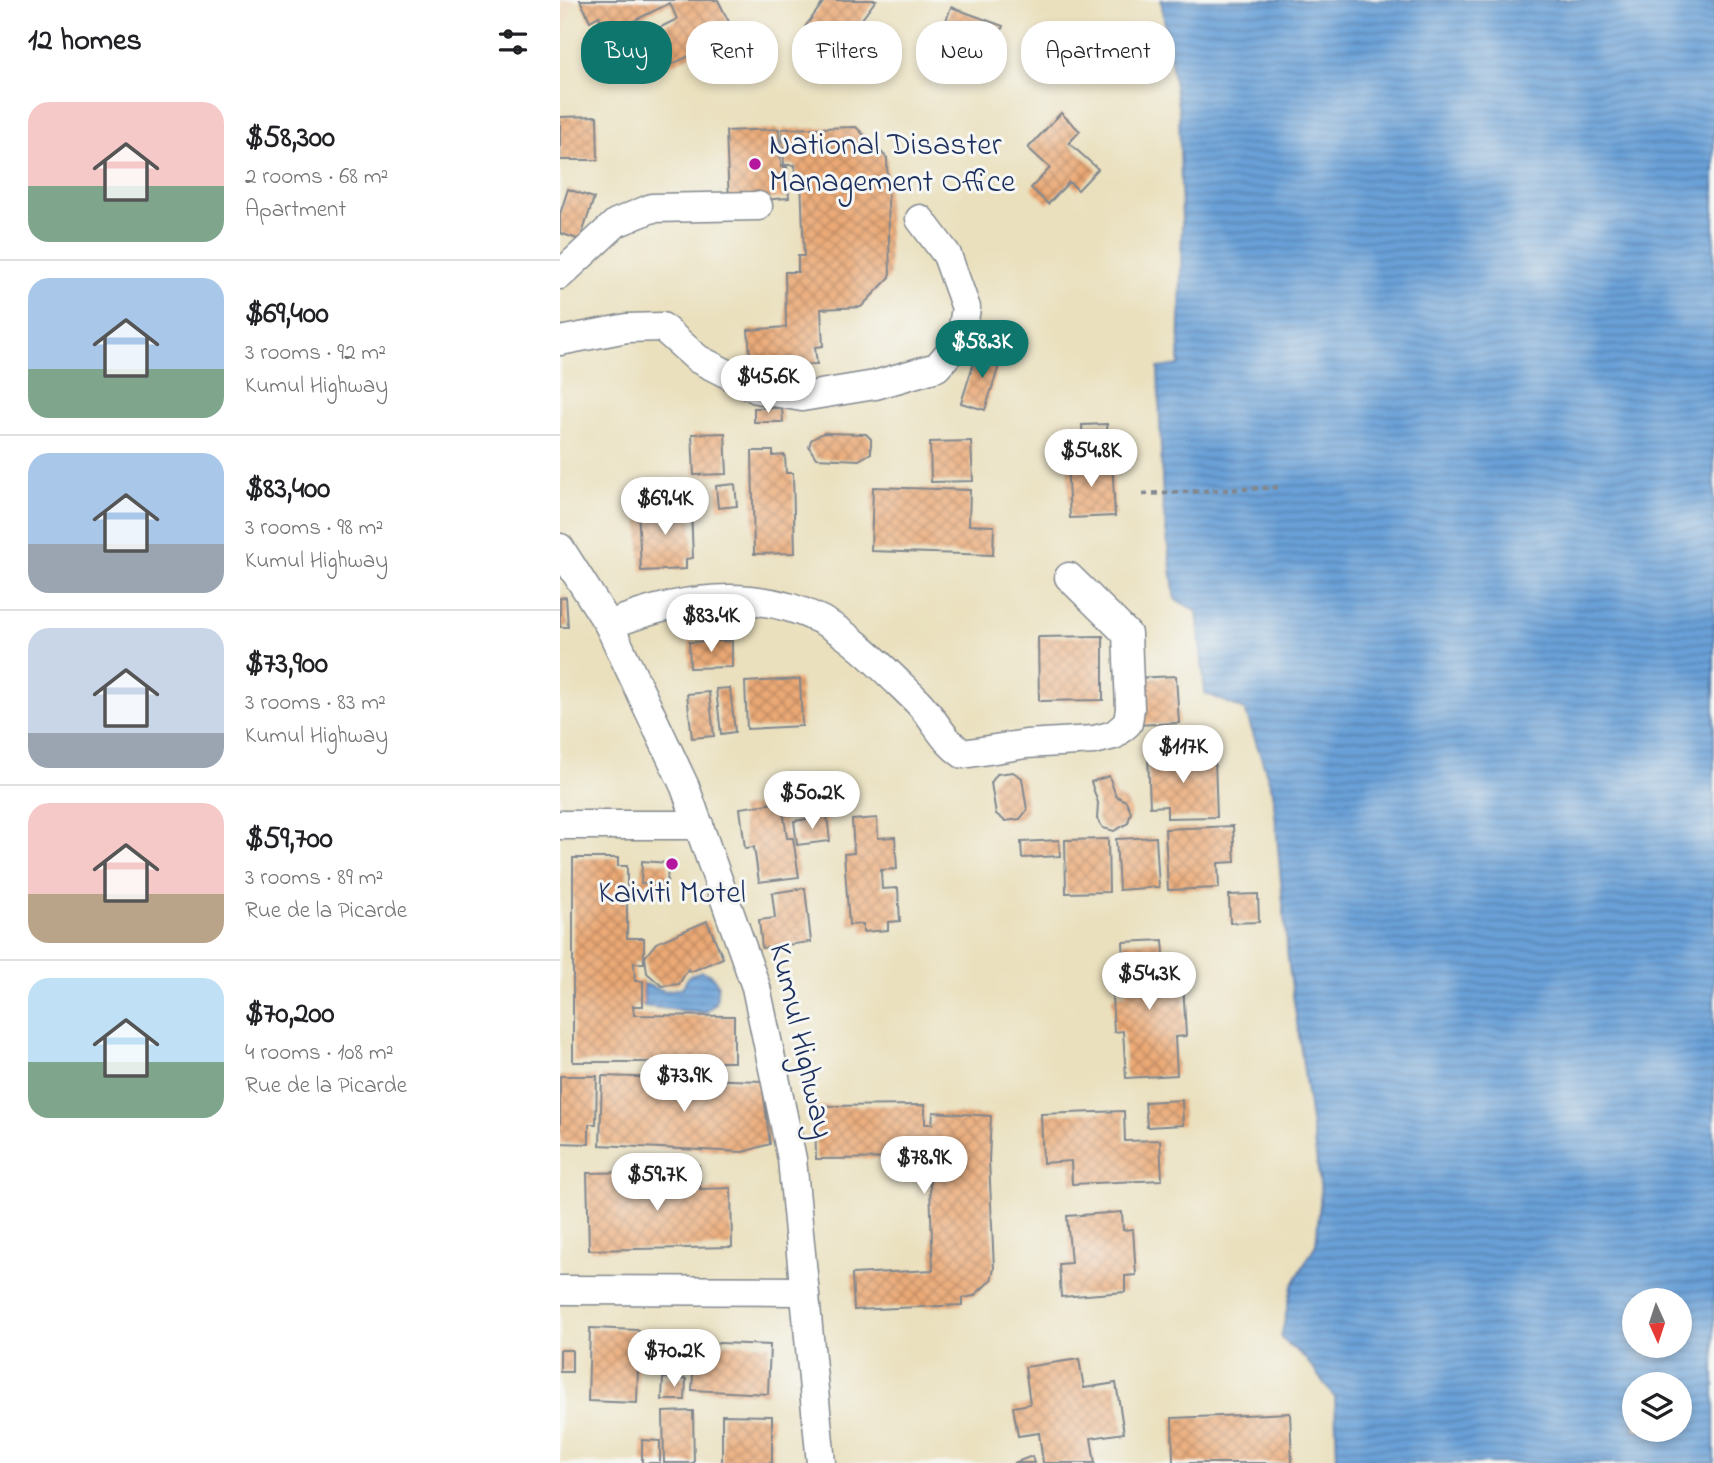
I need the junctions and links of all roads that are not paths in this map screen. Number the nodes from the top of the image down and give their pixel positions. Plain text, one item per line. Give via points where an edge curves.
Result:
1 (758, 206) dead end
2 (920, 219) dead end
3 (560, 275) edge
4 (560, 341) edge
5 (560, 548) edge
6 (1069, 577) dead end
7 (609, 625) junction
8 (560, 825) edge
9 (699, 825) junction
10 (560, 1290) edge
11 (804, 1291) junction
12 (821, 1463) edge

1 - 3 street via 652,208 616,223
2 - 4 street via 947,255 966,308 961,339 937,367 875,385 802,397 757,389 698,359 662,327 626,328
5 - 7 street, Kumul Highway
6 - 7 street via 1127,634 1128,723 1114,735 1094,740 964,754 948,744 929,712 876,661 822,620 763,599 695,600
7 - 9 street, Kumul Highway
8 - 9 street
9 - 11 street, Kumul Highway via 756,988 792,1159
10 - 11 street
11 - 12 street, Kumul Highway

